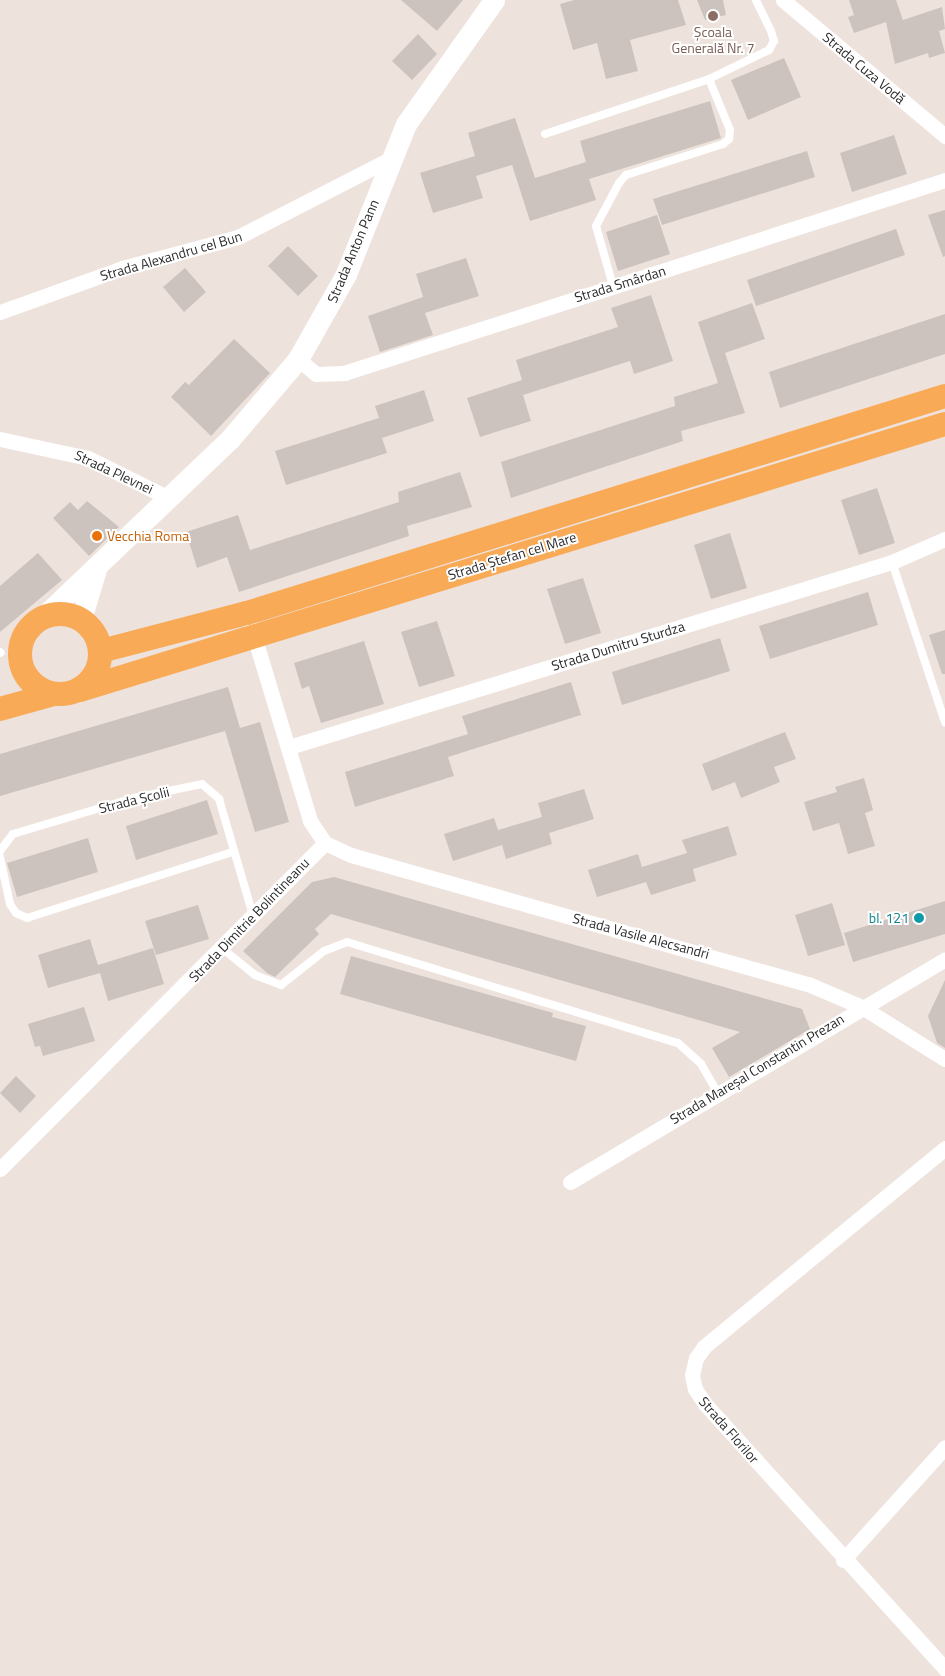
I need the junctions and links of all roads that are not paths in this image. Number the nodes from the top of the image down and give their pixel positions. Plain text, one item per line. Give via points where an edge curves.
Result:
1 (494, 0) edge
2 (756, 0) edge
3 (783, 0) edge
4 (709, 79) junction
5 (545, 134) dead end
6 (945, 136) edge
7 (390, 159) junction
8 (945, 180) edge
9 (613, 286) junction
10 (0, 312) edge
11 (298, 360) junction
12 (945, 396) edge
13 (945, 424) edge
14 (0, 439) edge
15 (169, 498) junction
16 (945, 539) edge
17 (892, 562) junction
18 (97, 566) junction
19 (247, 613) junction
20 (81, 619) junction
21 (34, 625) junction
22 (254, 637) junction
23 (101, 651) junction
24 (0, 653) edge
25 (80, 690) junction
26 (54, 694) junction
27 (942, 707) edge
28 (0, 709) edge
29 (945, 722) edge
30 (289, 748) junction
31 (325, 844) junction
32 (0, 851) edge
33 (232, 852) junction
34 (0, 857) edge
35 (254, 917) junction
36 (223, 948) junction
37 (945, 959) edge
38 (862, 1007) junction
39 (945, 1059) edge
40 (717, 1092) junction
41 (945, 1148) edge
42 (0, 1169) edge
43 (570, 1182) dead end
44 (945, 1447) edge
45 (843, 1560) junction
46 (945, 1669) edge

1 - 7 main road, Strada Anton Pann via 422,99
2 - 4 lane via 774,41 769,50
3 - 6 street, Strada Cuza Vodă
4 - 5 lane
4 - 9 lane via 730,130 729,139 723,144 626,175 619,183 596,226
7 - 10 street, Strada Alexandru cel Bun via 238,237 122,268
7 - 11 main road, Strada Anton Pann via 346,274
8 - 9 street, Strada Smârdan
9 - 11 street, Strada Smârdan via 344,373 316,374
11 - 15 main road, Strada Anton Pann via 261,406
12 - 19 main road, Strada Ștefan cel Mare
13 - 22 main road, Strada Ștefan cel Mare
14 - 15 street, Strada Plevnei via 88,458
15 - 18 main road, Strada Anton Pann
16 - 17 street, Strada Dumitru Sturdza
17 - 27 lane
17 - 30 street, Strada Dumitru Sturdza
18 - 20 main road, Strada Anton Pann
18 - 21 main road, Strada Anton Pann
19 - 22 street
19 - 23 main road, Strada Ștefan cel Mare
20 - 21 main road via 54,614
20 - 23 main road via 91,628
21 - 24 main road
21 - 26 main road via 20,650 23,670 36,686
22 - 25 main road, Strada Ștefan cel Mare
22 - 30 street
23 - 25 main road via 96,674
25 - 26 main road
26 - 28 main road
27 - 29 lane
30 - 31 street via 310,821
31 - 35 street, Strada Dimitrie Bolintineanu
31 - 38 street, Strada Vasile Alecsandri via 351,855 748,965 808,984
32 - 33 lane, Strada Școlii via 12,834 134,798 202,784 219,799
33 - 34 lane via 27,918 16,913 10,904
33 - 35 lane, Strada Școlii
35 - 36 street, Strada Dimitrie Bolintineanu
36 - 40 lane via 255,975 281,985 324,951 346,942 678,1043 701,1064
36 - 42 street, Strada Dimitrie Bolintineanu
37 - 38 street, Strada Mareșal Constantin Prezan
38 - 39 street, Strada Vasile Alecsandri
38 - 40 street, Strada Mareșal Constantin Prezan
40 - 43 street, Strada Mareșal Constantin Prezan
41 - 45 street, Strada Florilor via 704,1347 696,1358 692,1375 695,1389 705,1404
44 - 45 street
45 - 46 street, Strada Florilor

